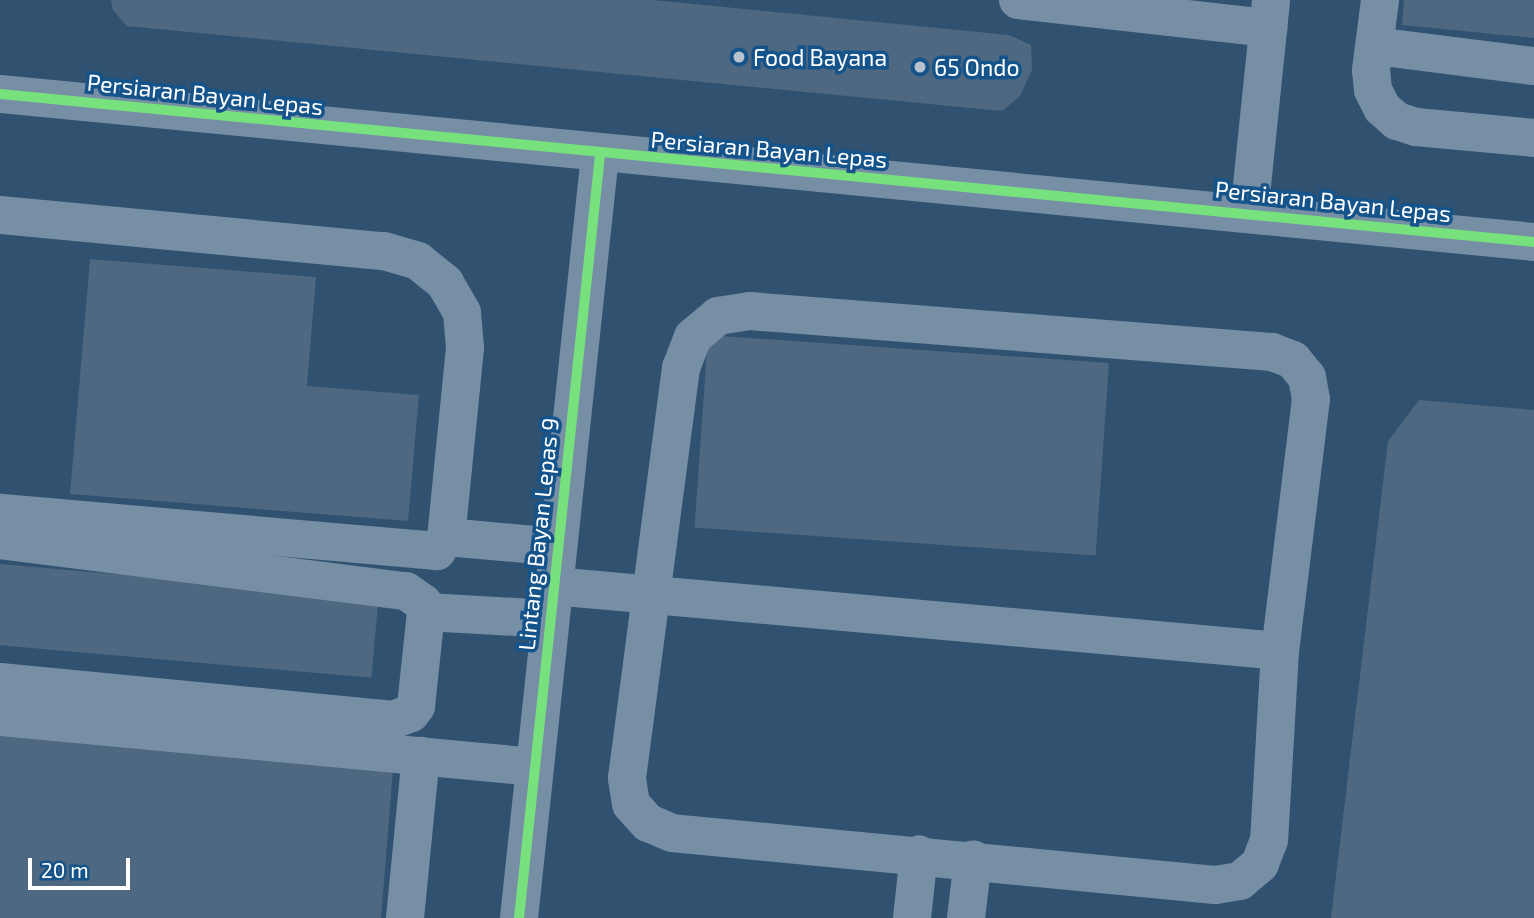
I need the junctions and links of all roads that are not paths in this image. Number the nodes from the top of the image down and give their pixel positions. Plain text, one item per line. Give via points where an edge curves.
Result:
1 (1018, 0) edge
2 (1380, 0) edge
3 (1270, 14) edge
4 (1375, 46) junction
5 (1534, 66) edge
6 (0, 94) edge
7 (1534, 138) edge
8 (600, 155) junction
9 (1249, 214) junction
10 (0, 215) edge
11 (1534, 242) edge
12 (0, 513) edge
13 (446, 537) junction
14 (0, 540) edge
15 (557, 547) junction
16 (653, 595) junction
17 (551, 603) junction
18 (426, 612) junction
19 (1280, 650) junction
20 (0, 682) edge
21 (0, 717) edge
22 (421, 756) junction
23 (535, 767) junction
24 (919, 854) junction
25 (973, 859) junction
26 (405, 918) edge
27 (519, 918) edge
28 (912, 918) edge
29 (966, 918) edge

1 - 3 street
2 - 4 street
3 - 9 street
4 - 5 street
4 - 7 street via 1373,90 1382,108 1397,121 1416,127
6 - 8 street, Persiaran Bayan Lepas
8 - 9 street, Persiaran Bayan Lepas
8 - 15 street, Lintang Bayan Lepas 9
9 - 11 street, Persiaran Bayan Lepas
10 - 13 street via 384,251 418,261 445,283 462,313 465,348
12 - 13 street via 429,553 443,547
13 - 15 street
14 - 18 street via 406,591 423,603
15 - 17 street, Lintang Bayan Lepas 9
16 - 17 street
16 - 19 street
16 - 19 street via 681,368 693,337 718,316 750,310 1258,351 1293,360 1307,377 1311,399
16 - 24 street via 627,778 631,804 648,824 672,832
17 - 18 street
17 - 23 street, Lintang Bayan Lepas 9
18 - 20 street via 416,706 393,720
19 - 25 street via 1269,840 1260,864 1240,881 1215,885
21 - 22 street
22 - 23 street
22 - 26 street
23 - 27 street, Lintang Bayan Lepas 9
24 - 25 street
24 - 28 street
25 - 29 street

